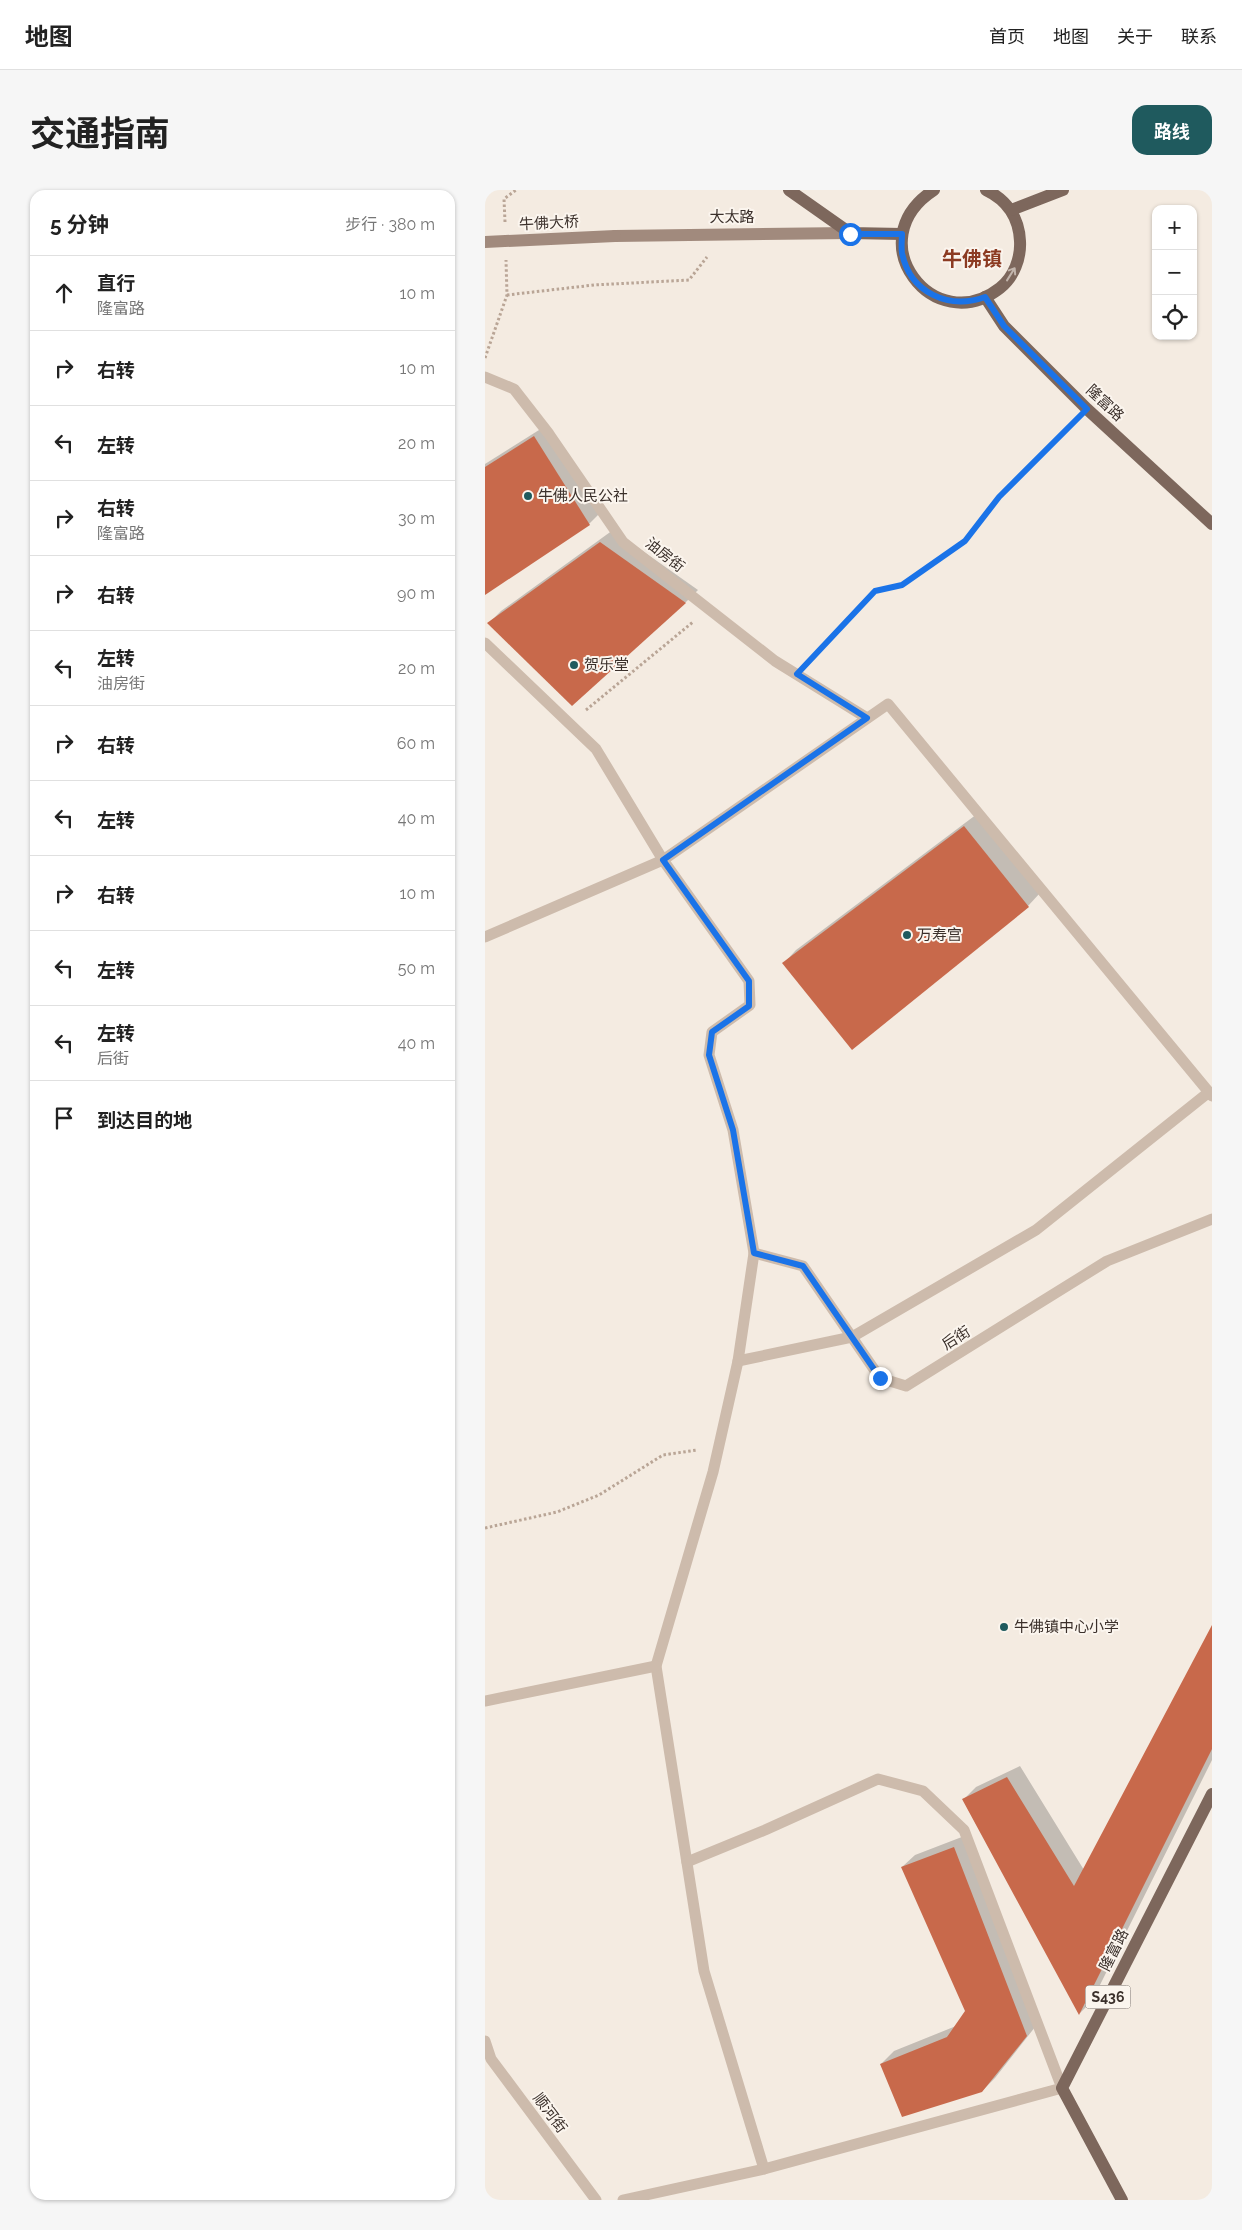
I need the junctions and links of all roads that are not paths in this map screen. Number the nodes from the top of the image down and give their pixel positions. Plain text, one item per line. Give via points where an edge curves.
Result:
1 (789, 190) edge
2 (934, 190) edge
3 (986, 190) edge
4 (1063, 190) edge
5 (1011, 210) junction
6 (850, 234) junction
7 (902, 234) junction
8 (615, 236) joint
9 (485, 242) edge
10 (985, 297) junction
11 (485, 377) edge
12 (1212, 524) edge
13 (485, 643) edge
14 (867, 718) junction
15 (663, 860) junction
16 (485, 937) edge
17 (1210, 1094) edge
18 (1212, 1219) edge
19 (754, 1253) junction
20 (851, 1337) junction
21 (738, 1360) junction
22 (656, 1666) junction
23 (485, 1701) edge
24 (1212, 1794) edge
25 (687, 1862) junction
26 (485, 2041) edge
27 (1062, 2088) junction
28 (764, 2169) junction
29 (596, 2200) edge
30 (623, 2200) edge
31 (1122, 2200) edge

1 - 6 main road
2 - 7 main road via 920,199 907,216
3 - 5 main road
4 - 5 main road
10 -> 5 main road via 1006,283 1016,267 1021,249 1019,229
6 - 7 main road
6 - 8 main road, 大太路
7 - 10 main road via 902,253 920,286 936,297 954,302
8 - 9 main road, 牛佛大桥, bridge
10 - 12 main road, 隆富路 via 1004,326 1087,409
11 - 14 lane, 油房街 via 514,390 549,434 623,542 775,661
13 - 15 lane via 595,748
14 - 15 lane
14 - 17 lane via 888,704
15 - 16 lane
15 - 19 lane via 749,981 749,1006 712,1032 709,1055 733,1130
17 - 20 lane via 1036,1230
18 - 20 lane, 后街 via 1107,1261 906,1386 880,1378
19 - 20 lane, 后街 via 803,1266
19 - 21 lane
20 - 21 lane
21 - 22 lane via 710,1481
22 - 23 lane
22 - 25 lane
24 - 27 main road, 隆富路 / S436
25 - 27 lane via 878,1779 923,1792 964,1830
25 - 28 lane via 704,1971
26 - 29 lane, 顺河街 via 491,2059
27 - 28 lane
27 - 31 main road
28 - 30 lane

